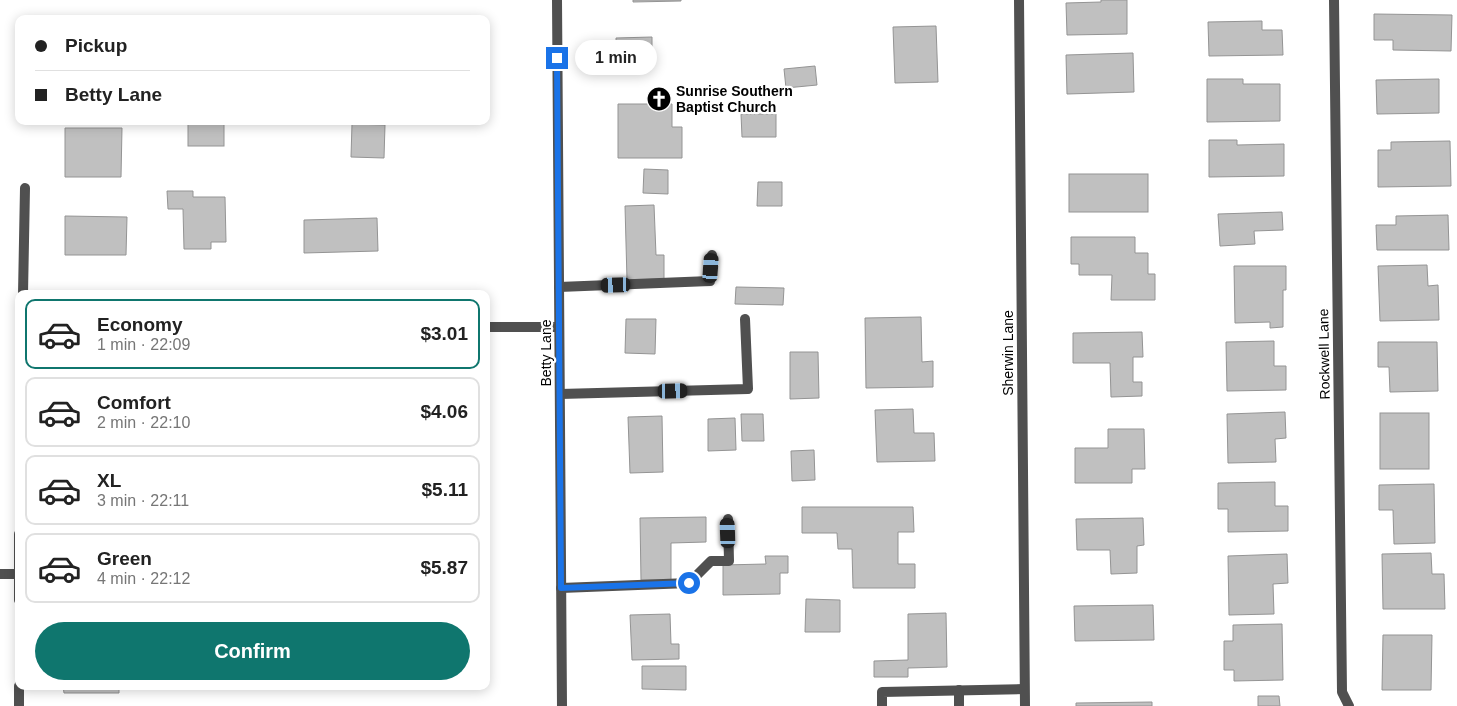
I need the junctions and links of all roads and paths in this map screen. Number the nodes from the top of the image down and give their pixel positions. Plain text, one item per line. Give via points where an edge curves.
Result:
1 (557, 0) edge
2 (1019, 0) edge
3 (1334, 0) edge
4 (25, 188) dead end
5 (712, 255) dead end
6 (559, 287) junction
7 (23, 290) edge
8 (745, 319) dead end
9 (490, 327) edge
10 (559, 327) junction
11 (560, 394) junction
12 (728, 519) dead end
13 (0, 574) edge
14 (15, 574) edge
15 (561, 588) junction
16 (1024, 689) junction
17 (19, 690) edge
18 (959, 690) junction
19 (19, 706) edge
20 (562, 706) edge
21 (882, 706) edge
22 (959, 706) edge
23 (1025, 706) edge
24 (1349, 706) edge

1 - 6 street, Betty Lane
2 - 16 street, Sherwin Lane
3 - 24 street, Rockwell Lane via 1342,692
4 - 7 street
5 - 6 street via 710,281
6 - 10 street, Betty Lane
8 - 11 street via 748,389
9 - 10 street
10 - 11 street, Betty Lane
11 - 15 street, Betty Lane
12 - 15 street via 729,560 711,561 689,583
13 - 14 street
15 - 20 street, Betty Lane
16 - 18 street
16 - 23 street, Sherwin Lane
17 - 19 street
18 - 21 street via 882,692
18 - 22 street

